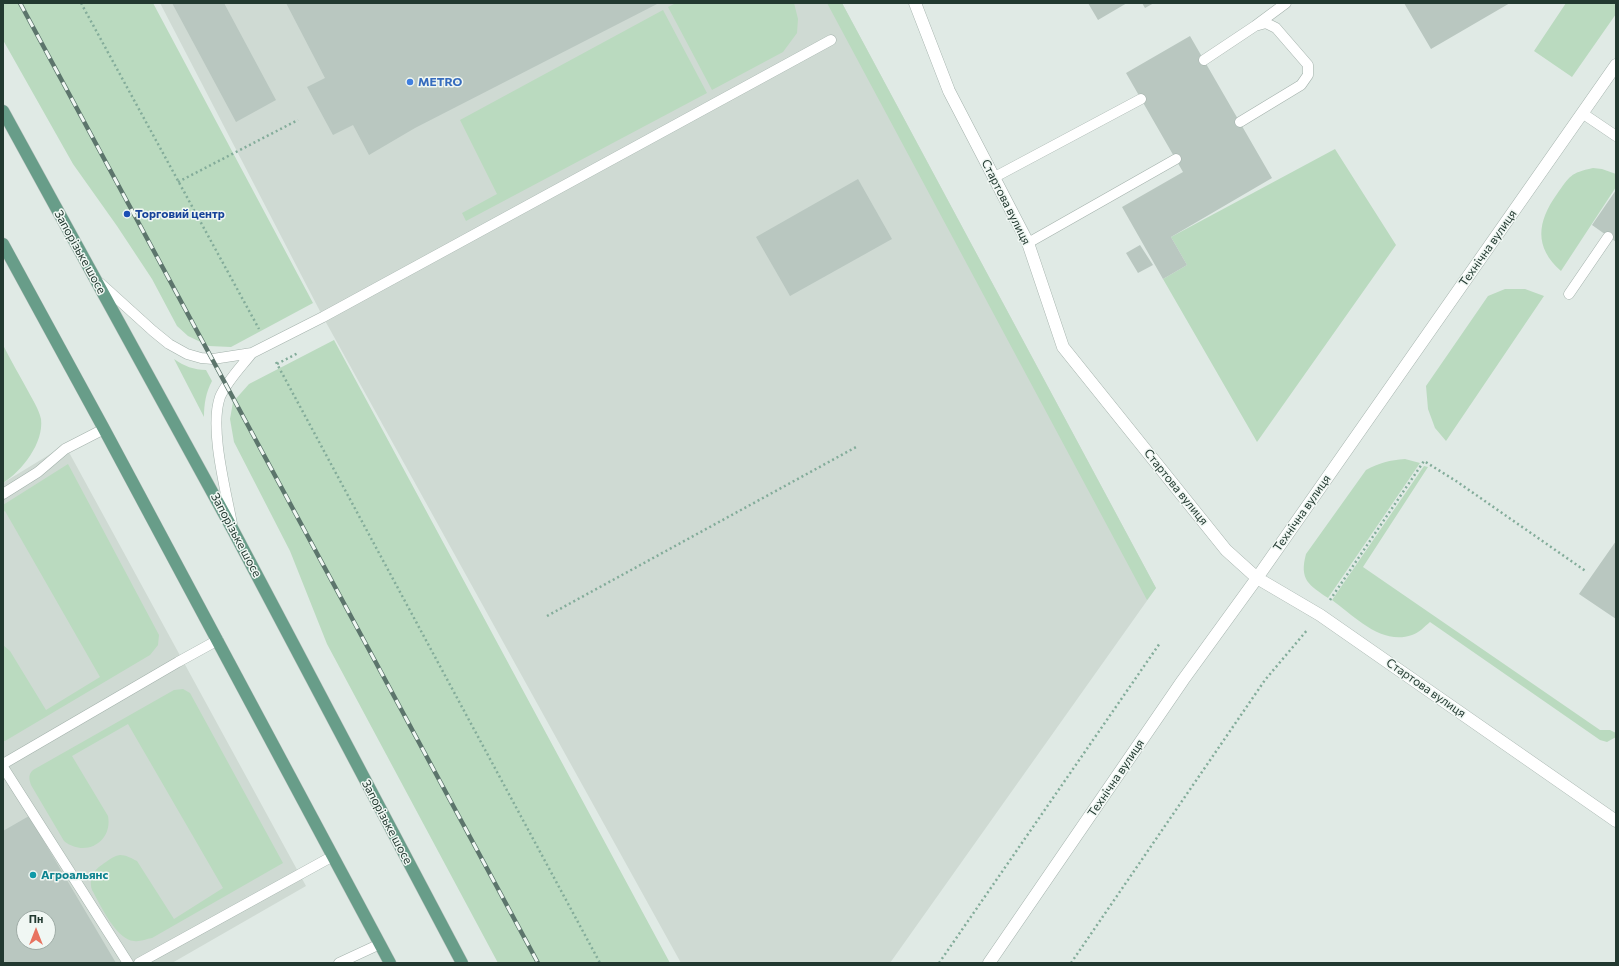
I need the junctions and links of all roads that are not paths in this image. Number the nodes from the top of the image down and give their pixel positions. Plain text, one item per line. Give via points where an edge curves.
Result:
1 (915, 3) edge
2 (1286, 3) edge
3 (1255, 26) junction
4 (831, 40) dead end
5 (1204, 60) dead end
6 (1616, 65) edge
7 (1141, 99) dead end
8 (3, 111) edge
9 (1582, 113) junction
10 (1240, 122) dead end
11 (1616, 136) edge
12 (1176, 159) dead end
13 (993, 178) junction
14 (1608, 237) dead end
15 (1028, 243) junction
16 (3, 244) edge
17 (94, 278) junction
18 (1569, 294) dead end
19 (252, 353) junction
20 (104, 428) junction
21 (3, 494) edge
22 (233, 530) junction
23 (1257, 578) junction
24 (218, 640) junction
25 (3, 765) edge
26 (1616, 820) edge
27 (333, 856) junction
28 (380, 944) junction
29 (128, 963) edge
30 (139, 963) edge
31 (339, 963) edge
32 (390, 963) edge
33 (462, 963) edge
34 (989, 963) edge

1 - 13 street, Стартова вулиця via 949,91
2 - 3 lane
3 - 5 lane
3 - 10 lane via 1266,23 1276,28 1308,65 1308,75 1301,85
4 - 19 lane
6 - 9 street, Технічна вулиця
7 - 13 lane
8 - 17 main road, Запорізьке шосе
9 - 11 lane
9 - 23 street, Технічна вулиця
12 - 15 lane
13 - 15 street, Стартова вулиця
14 - 18 lane
15 - 23 street, Стартова вулиця via 1063,347 1226,550
16 - 20 main road
17 - 19 lane via 153,331 187,354 213,359
17 - 22 main road, Запорізьке шосе
19 - 22 lane via 226,386 220,398 217,416 220,453
20 - 21 lane via 65,450 38,472
20 - 24 main road
22 - 33 main road, Запорізьке шосе
23 - 26 street, Стартова вулиця via 1320,615
23 - 34 street, Технічна вулиця via 1183,680
24 - 25 lane
24 - 27 main road
25 - 29 lane
27 - 28 main road
27 - 30 lane
28 - 31 lane
28 - 32 main road

